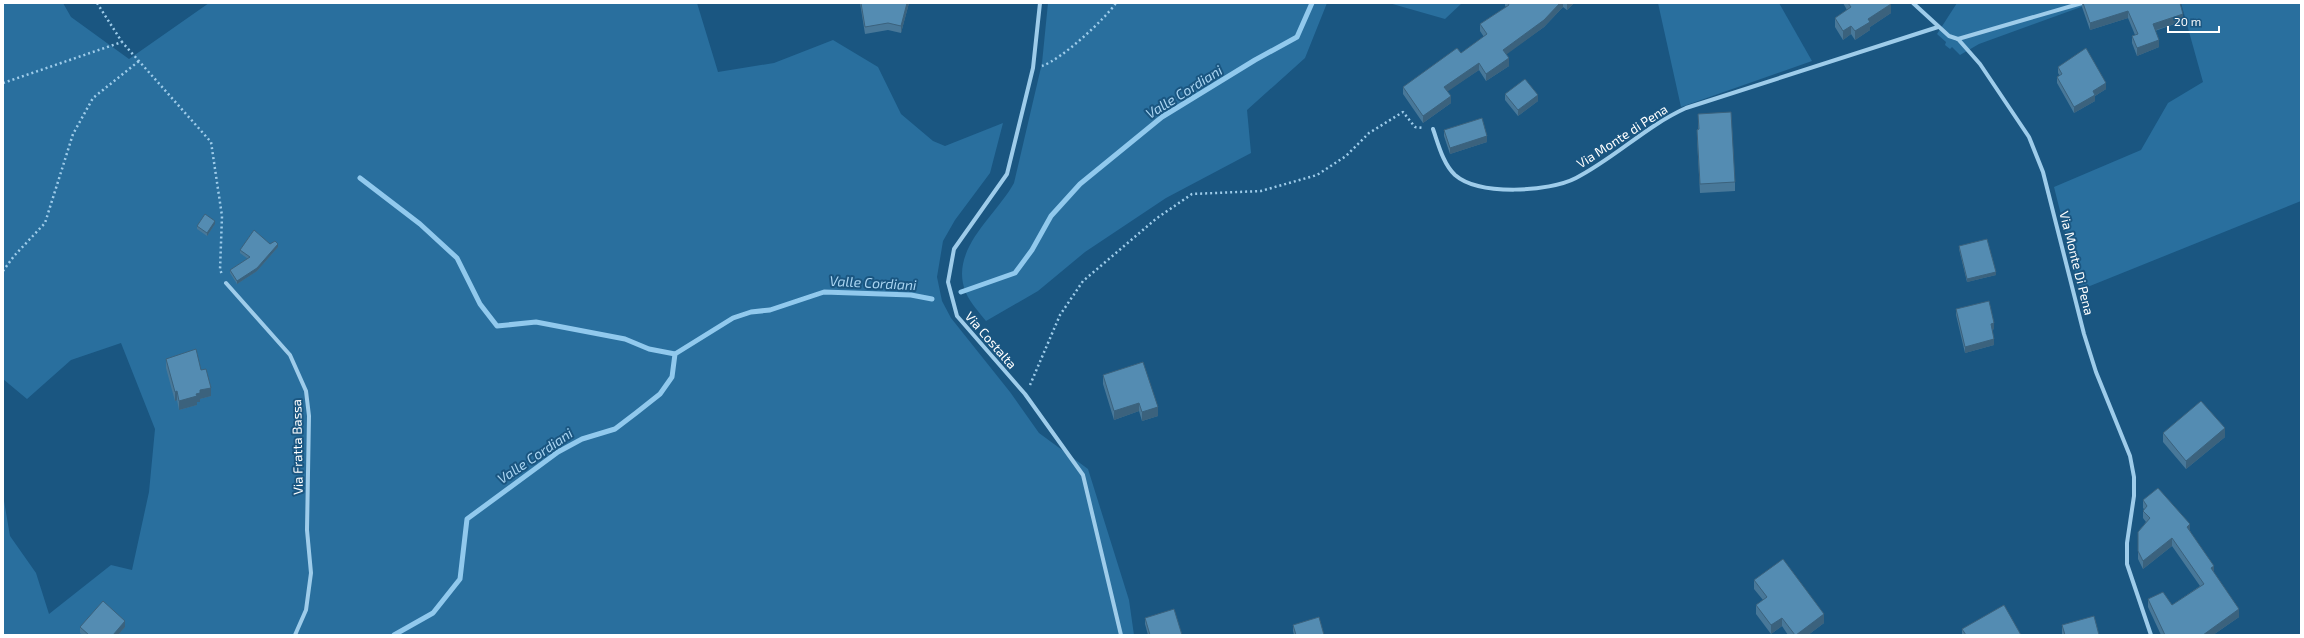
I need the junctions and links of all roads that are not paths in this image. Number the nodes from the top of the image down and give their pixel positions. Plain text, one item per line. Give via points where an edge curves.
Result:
1 (1040, 3) edge
2 (1913, 3) edge
3 (2082, 3) edge
4 (1938, 27) junction
5 (1958, 38) junction
6 (1433, 128) road end
7 (226, 283) road end
8 (295, 635) edge
9 (1121, 635) edge
10 (2151, 635) edge

1 - 9 street, Via Costalta via 1033,68 1007,174 954,249 948,282 957,316 1025,394 1083,475
2 - 4 street
3 - 5 street
4 - 5 street via 1948,36
4 - 6 street, Via Monte di Pena via 1686,108 1665,117 1597,166 1574,179 1551,186 1501,190 1468,182 1455,175 1446,162
5 - 10 street, Via Monte Di Pena via 1980,64 2029,136 2043,172 2084,334 2096,372 2130,456 2134,496 2127,543 2127,564
7 - 8 street, Via Fratta Bassa via 290,355 306,391 309,416 307,530 311,573 306,610

